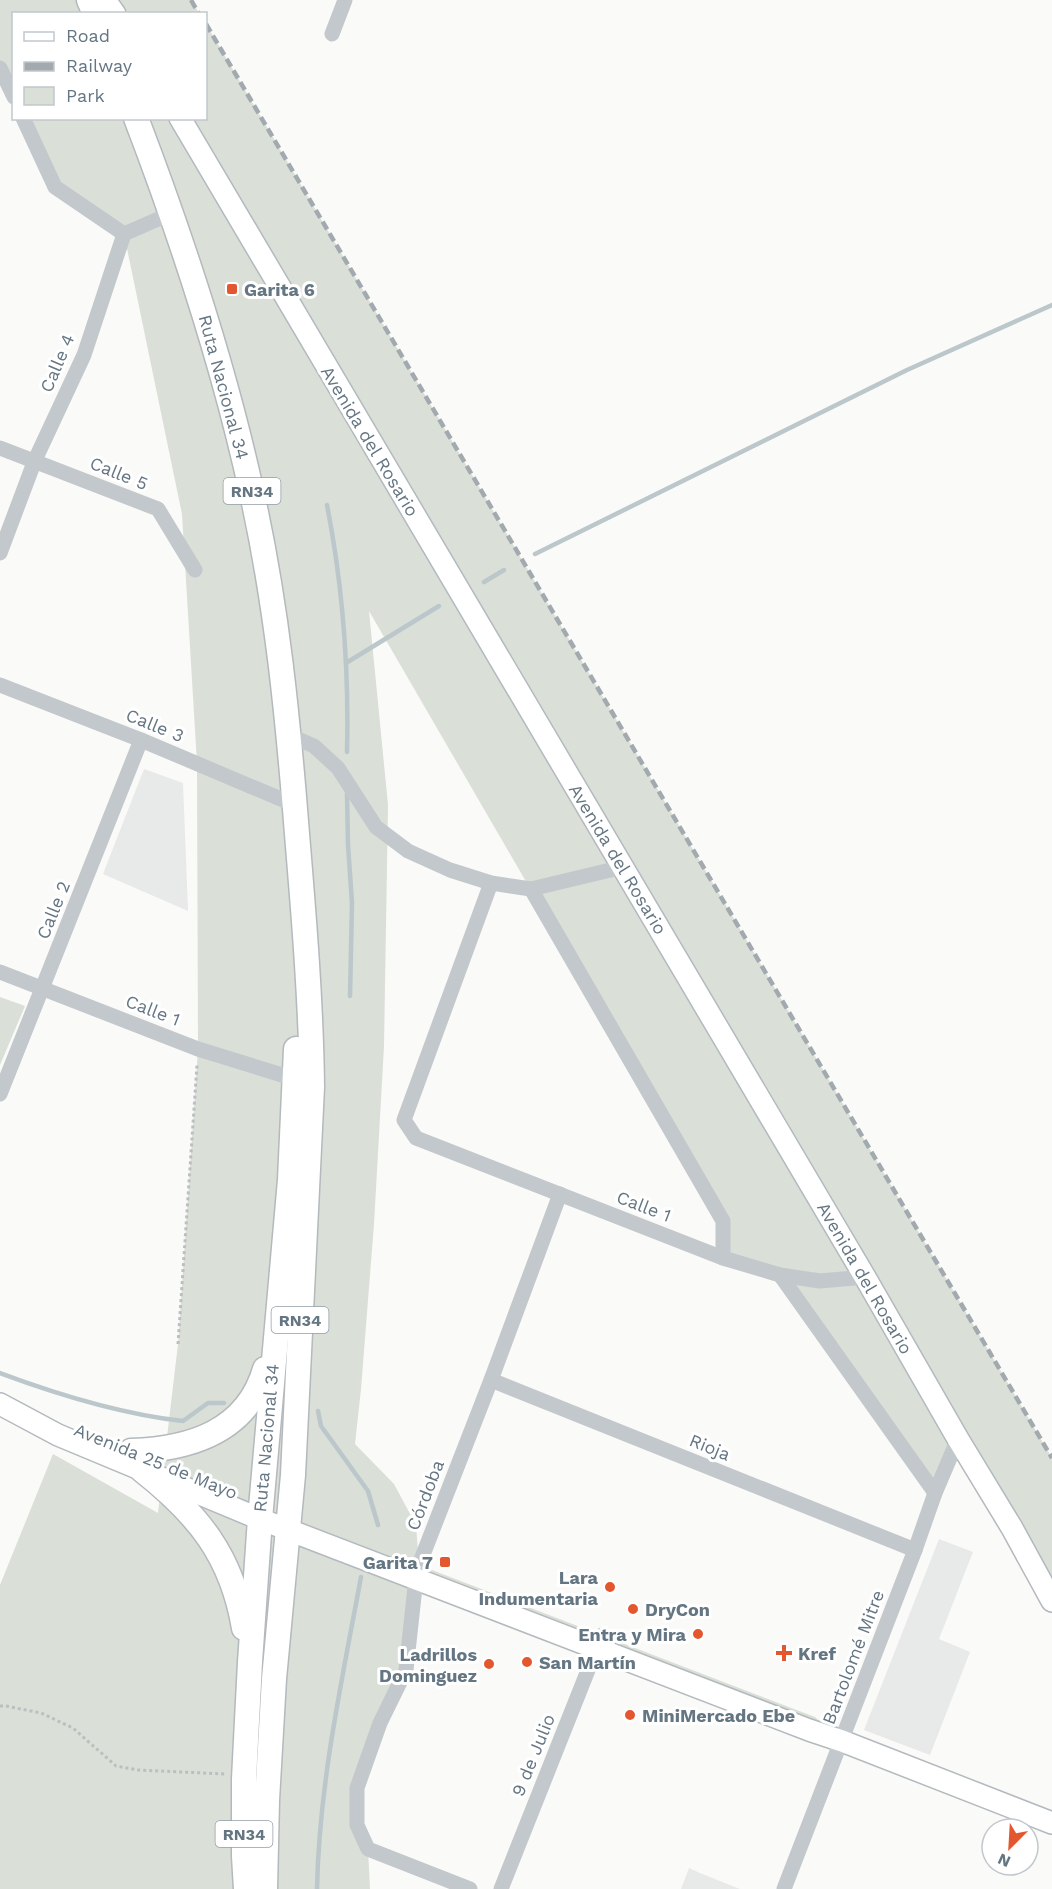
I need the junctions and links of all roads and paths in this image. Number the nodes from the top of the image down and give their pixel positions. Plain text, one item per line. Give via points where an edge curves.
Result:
1 (345, 0) edge
2 (332, 34) dead end
3 (0, 68) edge
4 (12, 93) edge
5 (25, 120) edge
6 (137, 120) edge
7 (181, 120) edge
8 (172, 213) junction
9 (123, 234) junction
10 (0, 448) edge
11 (35, 460) junction
12 (0, 553) edge
13 (195, 570) dead end
14 (0, 685) edge
15 (289, 735) junction
16 (141, 740) junction
17 (295, 805) junction
18 (622, 867) junction
19 (301, 879) junction
20 (491, 883) junction
21 (531, 890) junction
22 (0, 972) edge
23 (42, 988) junction
24 (198, 1049) junction
25 (295, 1078) junction
26 (0, 1094) edge
27 (560, 1194) junction
28 (723, 1258) junction
29 (280, 1272) junction
30 (780, 1275) junction
31 (865, 1277) junction
32 (178, 1344) dead end
33 (491, 1380) junction
34 (0, 1403) edge
35 (958, 1439) junction
36 (137, 1460) junction
37 (935, 1493) junction
38 (260, 1512) junction
39 (288, 1522) junction
40 (915, 1550) junction
41 (418, 1572) junction
42 (1052, 1601) edge
43 (599, 1642) junction
44 (250, 1662) junction
45 (0, 1707) edge
46 (842, 1741) junction
47 (244, 1779) junction
48 (1052, 1823) edge
49 (246, 1889) edge
50 (266, 1889) edge
51 (470, 1889) edge
52 (501, 1889) edge
53 (784, 1889) edge

1 - 2 street
3 - 4 street
5 - 9 street via 56,187
6 - 8 highway, Ruta Nacional 34 / RN34
7 - 18 main road, Avenida del Rosario
8 - 9 street
8 - 15 highway, Ruta Nacional 34 / RN34 via 201,300 252,493 271,590
9 - 11 street, Calle 4 via 84,355
10 - 11 street, Calle 5
11 - 12 street, Calle 4
11 - 13 street, Calle 5 via 158,509
14 - 16 street, Calle 3
15 - 17 highway, Ruta Nacional 34 / RN34
15 - 20 street via 314,746 338,768 376,827 408,851
16 - 17 street, Calle 3
16 - 23 street, Calle 2
17 - 19 highway, Ruta Nacional 34 / RN34
18 - 21 street
18 - 31 main road, Avenida del Rosario
19 - 25 highway, Ruta Nacional 34 / RN34
19 - 39 highway, Ruta Nacional 34 / RN34 via 312,1087
20 - 21 street
20 - 27 street, Calle 1 via 404,1120 416,1138
21 - 28 street via 723,1221
22 - 23 street, Calle 1
23 - 24 street, Calle 1
23 - 26 street, Calle 2
24 - 25 street, Calle 1
24 - 32 path
25 - 29 highway, Ruta Nacional 34 / RN34
27 - 28 street, Calle 1
27 - 33 street, Córdoba
28 - 30 street, Calle 1
29 - 36 highway, RN34 via 265,1369 249,1405 217,1431
29 - 38 highway, Ruta Nacional 34 / RN34
30 - 31 street, Calle 1 via 820,1281
30 - 37 street
31 - 35 main road, Avenida del Rosario
33 - 40 street, Rioja
33 - 41 street, Córdoba
34 - 36 main road, Avenida 25 de Mayo via 63,1422
35 - 37 street, Bartolomé Mitre
35 - 42 main road, Avenida del Rosario
36 - 38 main road, Avenida 25 de Mayo
36 - 44 highway, RN34 via 196,1522 226,1564 239,1602
37 - 40 street, Bartolomé Mitre
38 - 39 main road, Avenida 25 de Mayo
38 - 44 highway, Ruta Nacional 34 / RN34
39 - 41 main road, Avenida 25 de Mayo
39 - 50 highway, Ruta Nacional 34 / RN34 via 274,1679
40 - 46 street, Bartolomé Mitre
41 - 43 main road, Avenida 25 de Mayo
41 - 51 street, Córdoba via 406,1670 357,1788 357,1825 368,1849
43 - 46 main road, Avenida 25 de Mayo via 815,1717
43 - 52 street, 9 de Julio
44 - 47 highway, Ruta Nacional 34 / RN34
45 - 47 path via 41,1713 73,1728 116,1766 221,1773
46 - 48 main road, Avenida 25 de Mayo
46 - 53 street, Bartolomé Mitre
47 - 49 highway, Ruta Nacional 34 / RN34

